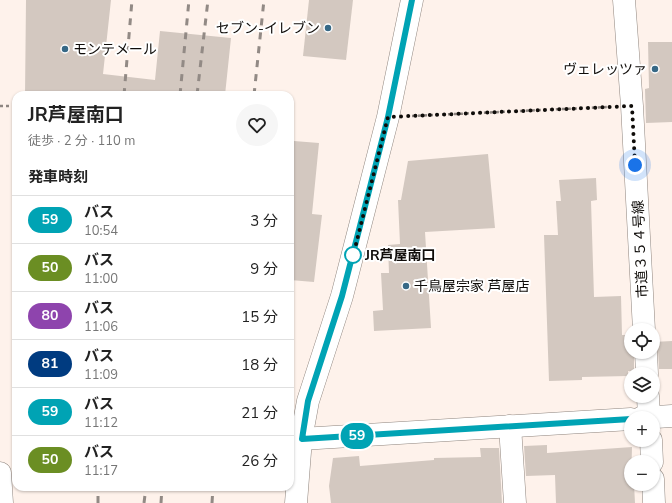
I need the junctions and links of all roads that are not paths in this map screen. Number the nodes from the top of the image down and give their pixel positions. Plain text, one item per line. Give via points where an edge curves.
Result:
1 (412, 0) edge
2 (624, 0) edge
3 (644, 323) edge
4 (672, 416) edge
5 (660, 417) edge
6 (624, 419) edge
7 (510, 426) junction
8 (302, 439) junction
9 (0, 473) edge
10 (654, 491) edge
11 (2, 503) edge
12 (296, 503) edge
13 (515, 503) edge
14 (654, 503) edge

1 - 8 street via 388,117 342,296 308,401
2 - 3 street, 市道３５４号線
4 - 5 street
6 - 7 street
7 - 8 street
7 - 13 street
8 - 12 street
9 - 11 street
10 - 14 street

